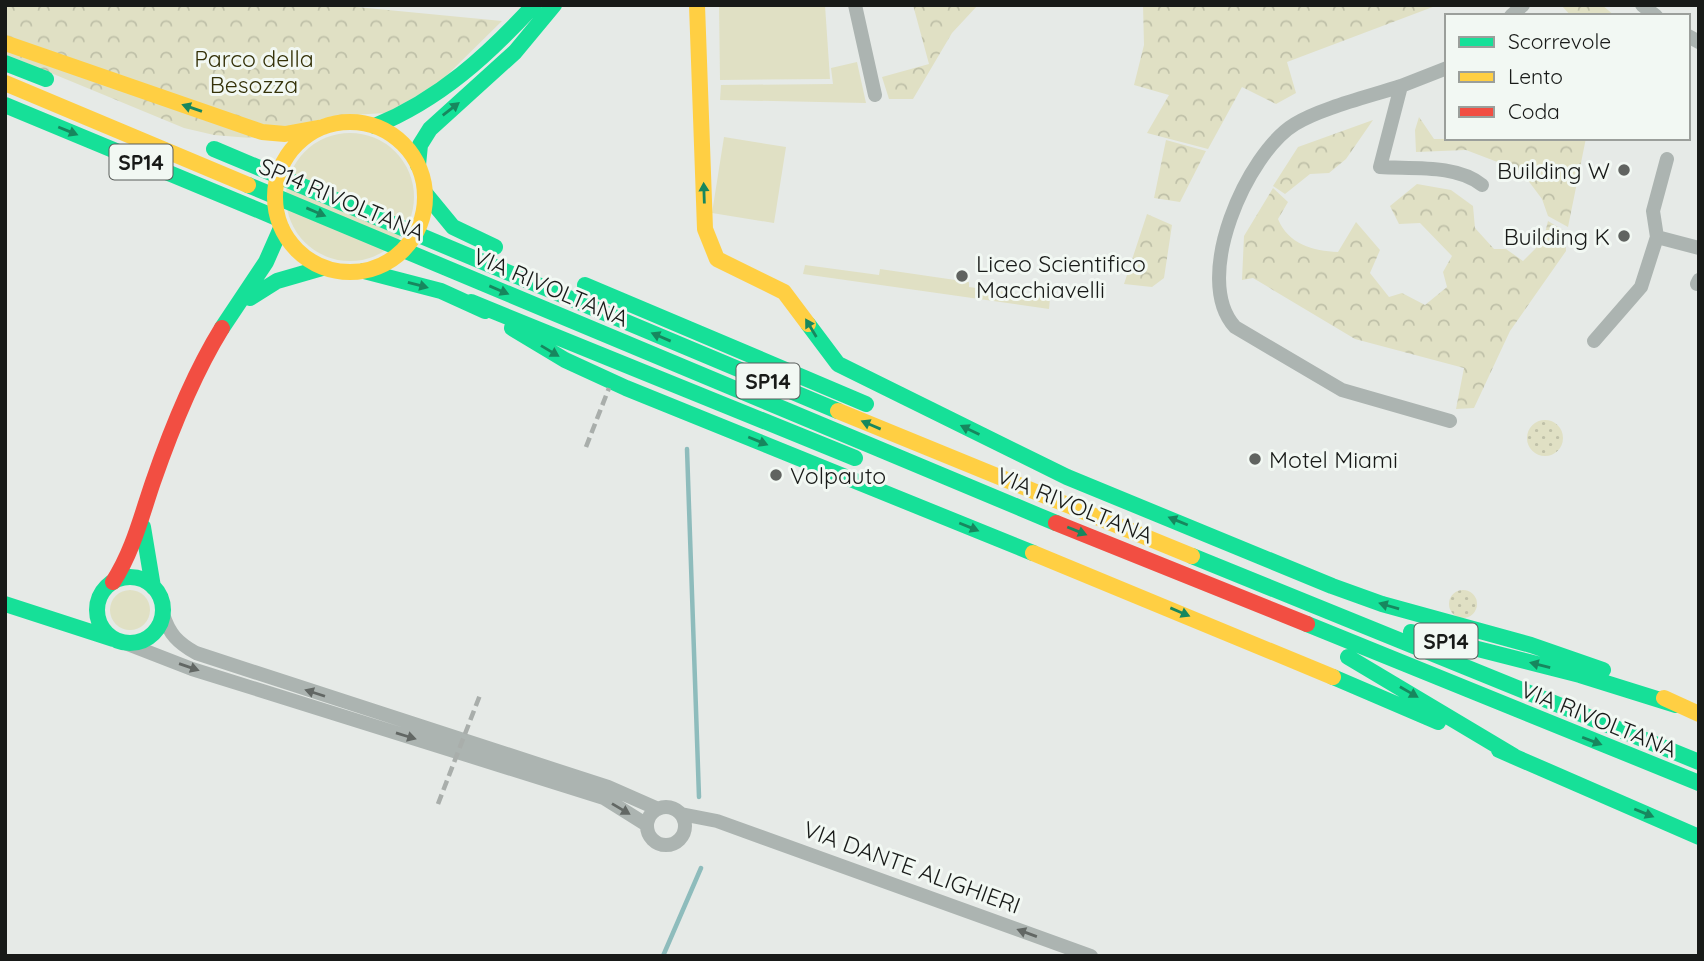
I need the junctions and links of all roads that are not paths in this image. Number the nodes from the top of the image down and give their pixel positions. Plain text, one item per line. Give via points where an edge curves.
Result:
1 (534, 5) edge
2 (554, 5) edge
3 (697, 5) edge
4 (855, 5) edge
5 (5, 43) edge
6 (5, 63) edge
7 (1445, 69) edge
8 (5, 83) edge
9 (1401, 86) junction
10 (66, 88) dead end
11 (875, 95) dead end
12 (5, 105) edge
13 (375, 126) junction
14 (323, 127) junction
15 (201, 144) dead end
16 (1667, 159) dead end
17 (418, 165) junction
18 (1482, 184) dead end
19 (425, 192) junction
20 (279, 223) junction
21 (1657, 237) junction
22 (443, 245) joint
23 (1699, 248) edge
24 (509, 253) dead end
25 (436, 263) joint
26 (323, 268) junction
27 (364, 271) junction
28 (572, 279) dead end
29 (471, 302) junction
30 (234, 310) junction
31 (1594, 341) dead end
32 (1450, 421) dead end
33 (1093, 516) junction
34 (1047, 519) junction
35 (143, 525) junction
36 (1107, 543) junction
37 (1219, 568) junction
38 (113, 582) junction
39 (153, 587) junction
40 (5, 590) edge
41 (98, 603) junction
42 (5, 604) edge
43 (163, 614) junction
44 (121, 641) junction
45 (236, 675) junction
46 (1676, 705) junction
47 (1699, 714) edge
48 (479, 752) junction
49 (1514, 756) junction
50 (1699, 762) edge
51 (1699, 783) edge
52 (658, 809) junction
53 (681, 814) junction
54 (717, 821) junction
55 (648, 825) junction
56 (685, 832) junction
57 (1699, 837) edge
58 (1091, 956) edge

1 - 13 main road via 460,79 406,115
17 -> 2 main road via 420,145 429,129 515,52
46 -> 3 main road via 1640,683 1543,649 1332,586 1067,477 838,364 784,292 717,259 705,229
4 - 11 street
14 -> 5 main road via 285,134 262,132
6 - 10 main road
7 - 9 street
8 -> 25 main road, SP14 RIVOLTANA / SP14
9 - 18 street via 1380,167 1453,173
9 - 32 street via 1297,122 1272,141 1227,221 1222,244 1222,300 1226,317 1235,327 1342,390
12 -> 20 main road, SP14
13 - 14 main road via 346,122
13 - 17 main road via 400,141
14 - 20 main road via 302,139 283,161 275,189
15 - 22 main road, SP14 RIVOLTANA / SP14
16 - 21 street via 1653,211
17 - 19 main road
19 - 24 main road via 457,230
19 - 27 main road via 421,221 408,246 391,261
20 - 26 main road via 296,250
20 - 30 main road via 269,261
21 - 23 street
21 - 31 street via 1641,287
33 -> 22 main road, VIA RIVOLTANA / SP14
25 -> 34 main road, VIA RIVOLTANA / SP14
26 - 27 main road
26 - 30 main road via 265,286
27 -> 29 main road, SP14
28 - 33 main road, SP14 via 822,384 1039,483
29 - 34 main road, SP14 via 972,502
29 -> 49 main road via 565,360 626,388 1160,604
30 - 35 main road via 197,377 158,471
33 - 37 main road, VIA RIVOLTANA / SP14
34 -> 36 main road, VIA RIVOLTANA / SP14
35 - 38 main road
35 - 39 main road
36 -> 49 main road, SP14 via 1343,655
36 -> 51 main road, VIA RIVOLTANA / SP14
46 -> 37 main road, SP14 via 1390,626 1305,593
37 - 50 main road, VIA RIVOLTANA / SP14
38 - 39 main road via 132,577
38 - 41 main road
39 - 43 main road
40 - 41 main road via 82,613
41 - 44 main road via 100,624
42 - 44 main road
43 - 44 main road via 150,636 138,642
43 - 45 street via 168,632 181,645
44 -> 45 street
45 - 48 street
46 - 47 main road
48 - 52 street via 608,787
48 -> 55 street via 604,798
49 -> 57 main road
52 - 53 street via 671,807
52 - 55 street
53 - 54 street, VIA DANTE ALIGHIERI
53 - 56 street
54 - 56 street
58 -> 54 street, VIA DANTE ALIGHIERI
55 - 56 street via 651,837 665,845 676,843

